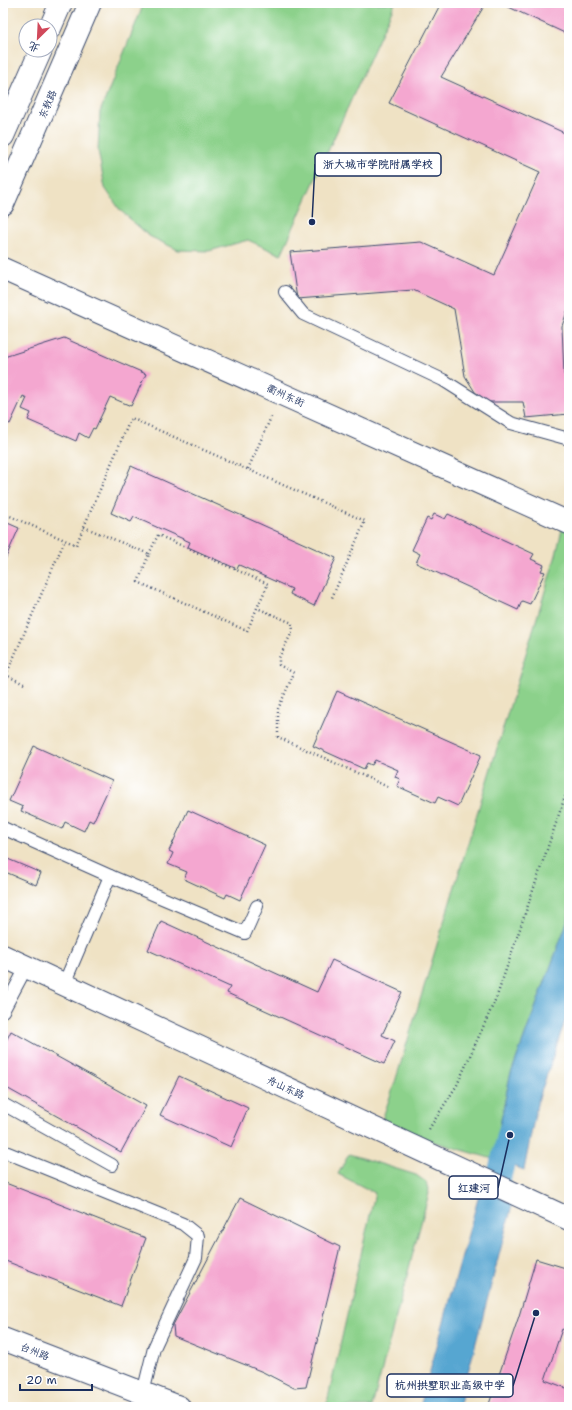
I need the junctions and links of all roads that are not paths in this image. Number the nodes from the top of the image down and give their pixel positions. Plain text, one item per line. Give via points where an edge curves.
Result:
1 (61, 3) edge
2 (90, 3) edge
3 (54, 18) edge
4 (37, 58) edge
5 (3, 136) edge
6 (3, 204) edge
7 (3, 269) edge
8 (285, 292) dead end
9 (569, 439) edge
10 (569, 523) edge
11 (3, 828) edge
12 (110, 876) junction
13 (257, 906) dead end
14 (3, 956) edge
15 (27, 966) junction
16 (64, 984) junction
17 (3, 1011) edge
18 (3, 1104) edge
19 (3, 1151) edge
20 (112, 1165) dead end
21 (569, 1219) edge
22 (3, 1339) edge
23 (143, 1393) junction
24 (179, 1407) edge

1 - 3 street
2 - 6 street, 东教路
4 - 5 street
7 - 10 street, 衢州东街
8 - 9 lane via 303,314 443,380 511,423
11 - 12 lane
12 - 13 lane via 246,933
12 - 16 lane
14 - 15 street, 舟山东路
15 - 16 street, 舟山东路
15 - 17 lane
16 - 21 street, 舟山东路
18 - 20 lane
19 - 23 lane via 183,1224 198,1236 196,1258 154,1348
22 - 23 street, 台州路
23 - 24 street, 台州路

